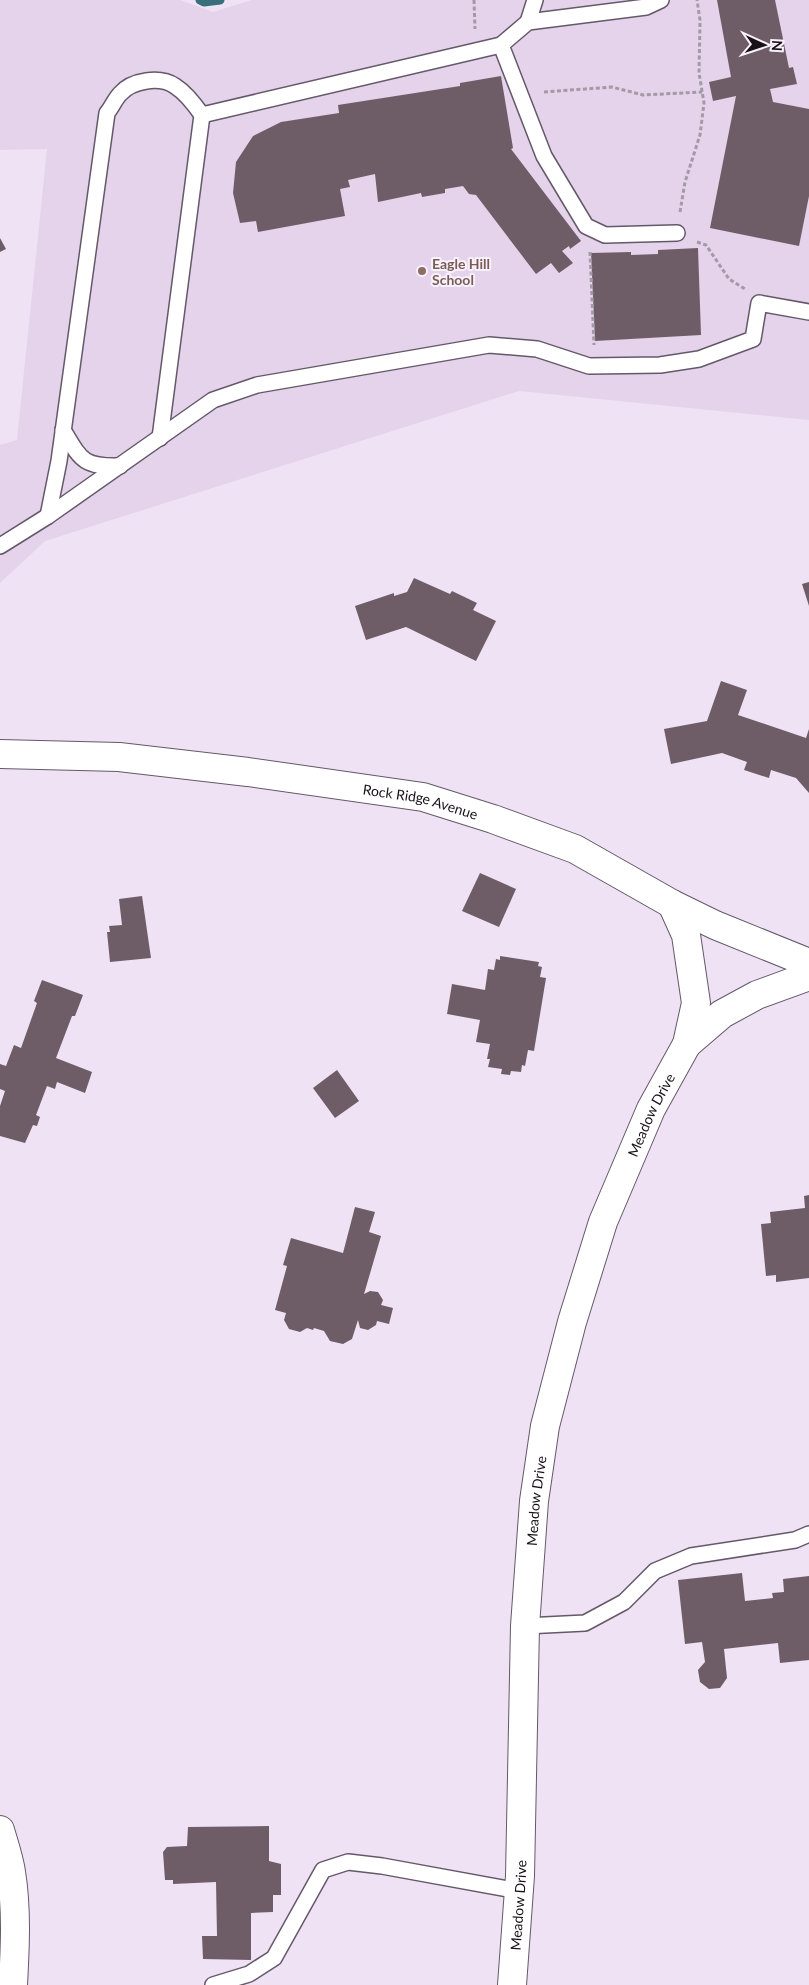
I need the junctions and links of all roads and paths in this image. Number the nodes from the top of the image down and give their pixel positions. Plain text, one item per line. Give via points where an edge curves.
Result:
1 (535, 0) edge
2 (662, 0) edge
3 (697, 0) edge
4 (528, 22) junction
5 (501, 45) junction
6 (702, 92) junction
7 (521, 96) junction
8 (202, 116) junction
9 (597, 231) junction
10 (677, 233) junction
11 (760, 303) junction
12 (809, 312) edge
13 (595, 366) junction
14 (63, 430) junction
15 (160, 438) junction
16 (120, 466) junction
17 (48, 516) junction
18 (0, 546) edge
19 (0, 754) edge
20 (672, 904) junction
21 (809, 963) edge
22 (809, 976) edge
23 (686, 1044) junction
24 (809, 1534) edge
25 (525, 1626) junction
26 (0, 1830) edge
27 (519, 1892) junction
28 (516, 1977) edge
29 (13, 1985) edge
30 (213, 1985) edge

1 - 4 lane
2 - 4 lane via 646,7
3 - 6 path
4 - 5 lane
5 - 7 lane
5 - 8 lane
6 - 7 path via 643,95 612,87
6 - 10 path via 704,104 700,135 685,182
7 - 9 lane via 544,156 586,226
8 - 14 lane via 175,85 157,80 138,83 121,92 107,114
8 - 15 lane
9 - 10 lane via 605,235
9 - 13 path via 590,241
10 - 11 path via 706,246 729,279 753,294
11 - 12 lane
11 - 13 lane via 753,338 699,358 660,365
13 - 15 lane via 537,349 489,345 256,385 213,400
14 - 16 lane via 84,461 96,467
14 - 17 lane
15 - 16 lane
16 - 17 lane
17 - 18 lane
19 - 20 street, Rock Ridge Avenue via 119,756 423,797 575,849
20 - 21 street, Rock Ridge Avenue
20 - 23 street, Meadow Drive via 686,935 696,1003
22 - 23 street, Meadow Drive via 757,995 722,1014
23 - 25 street, Meadow Drive via 651,1109 603,1222 572,1322 545,1426 534,1501
24 - 25 lane via 795,1540 691,1556 654,1571 624,1602 585,1623
25 - 27 street, Meadow Drive
26 - 29 street via 11,1871
27 - 28 street, Meadow Drive
27 - 30 lane via 348,1862 323,1870 274,1958 249,1974

